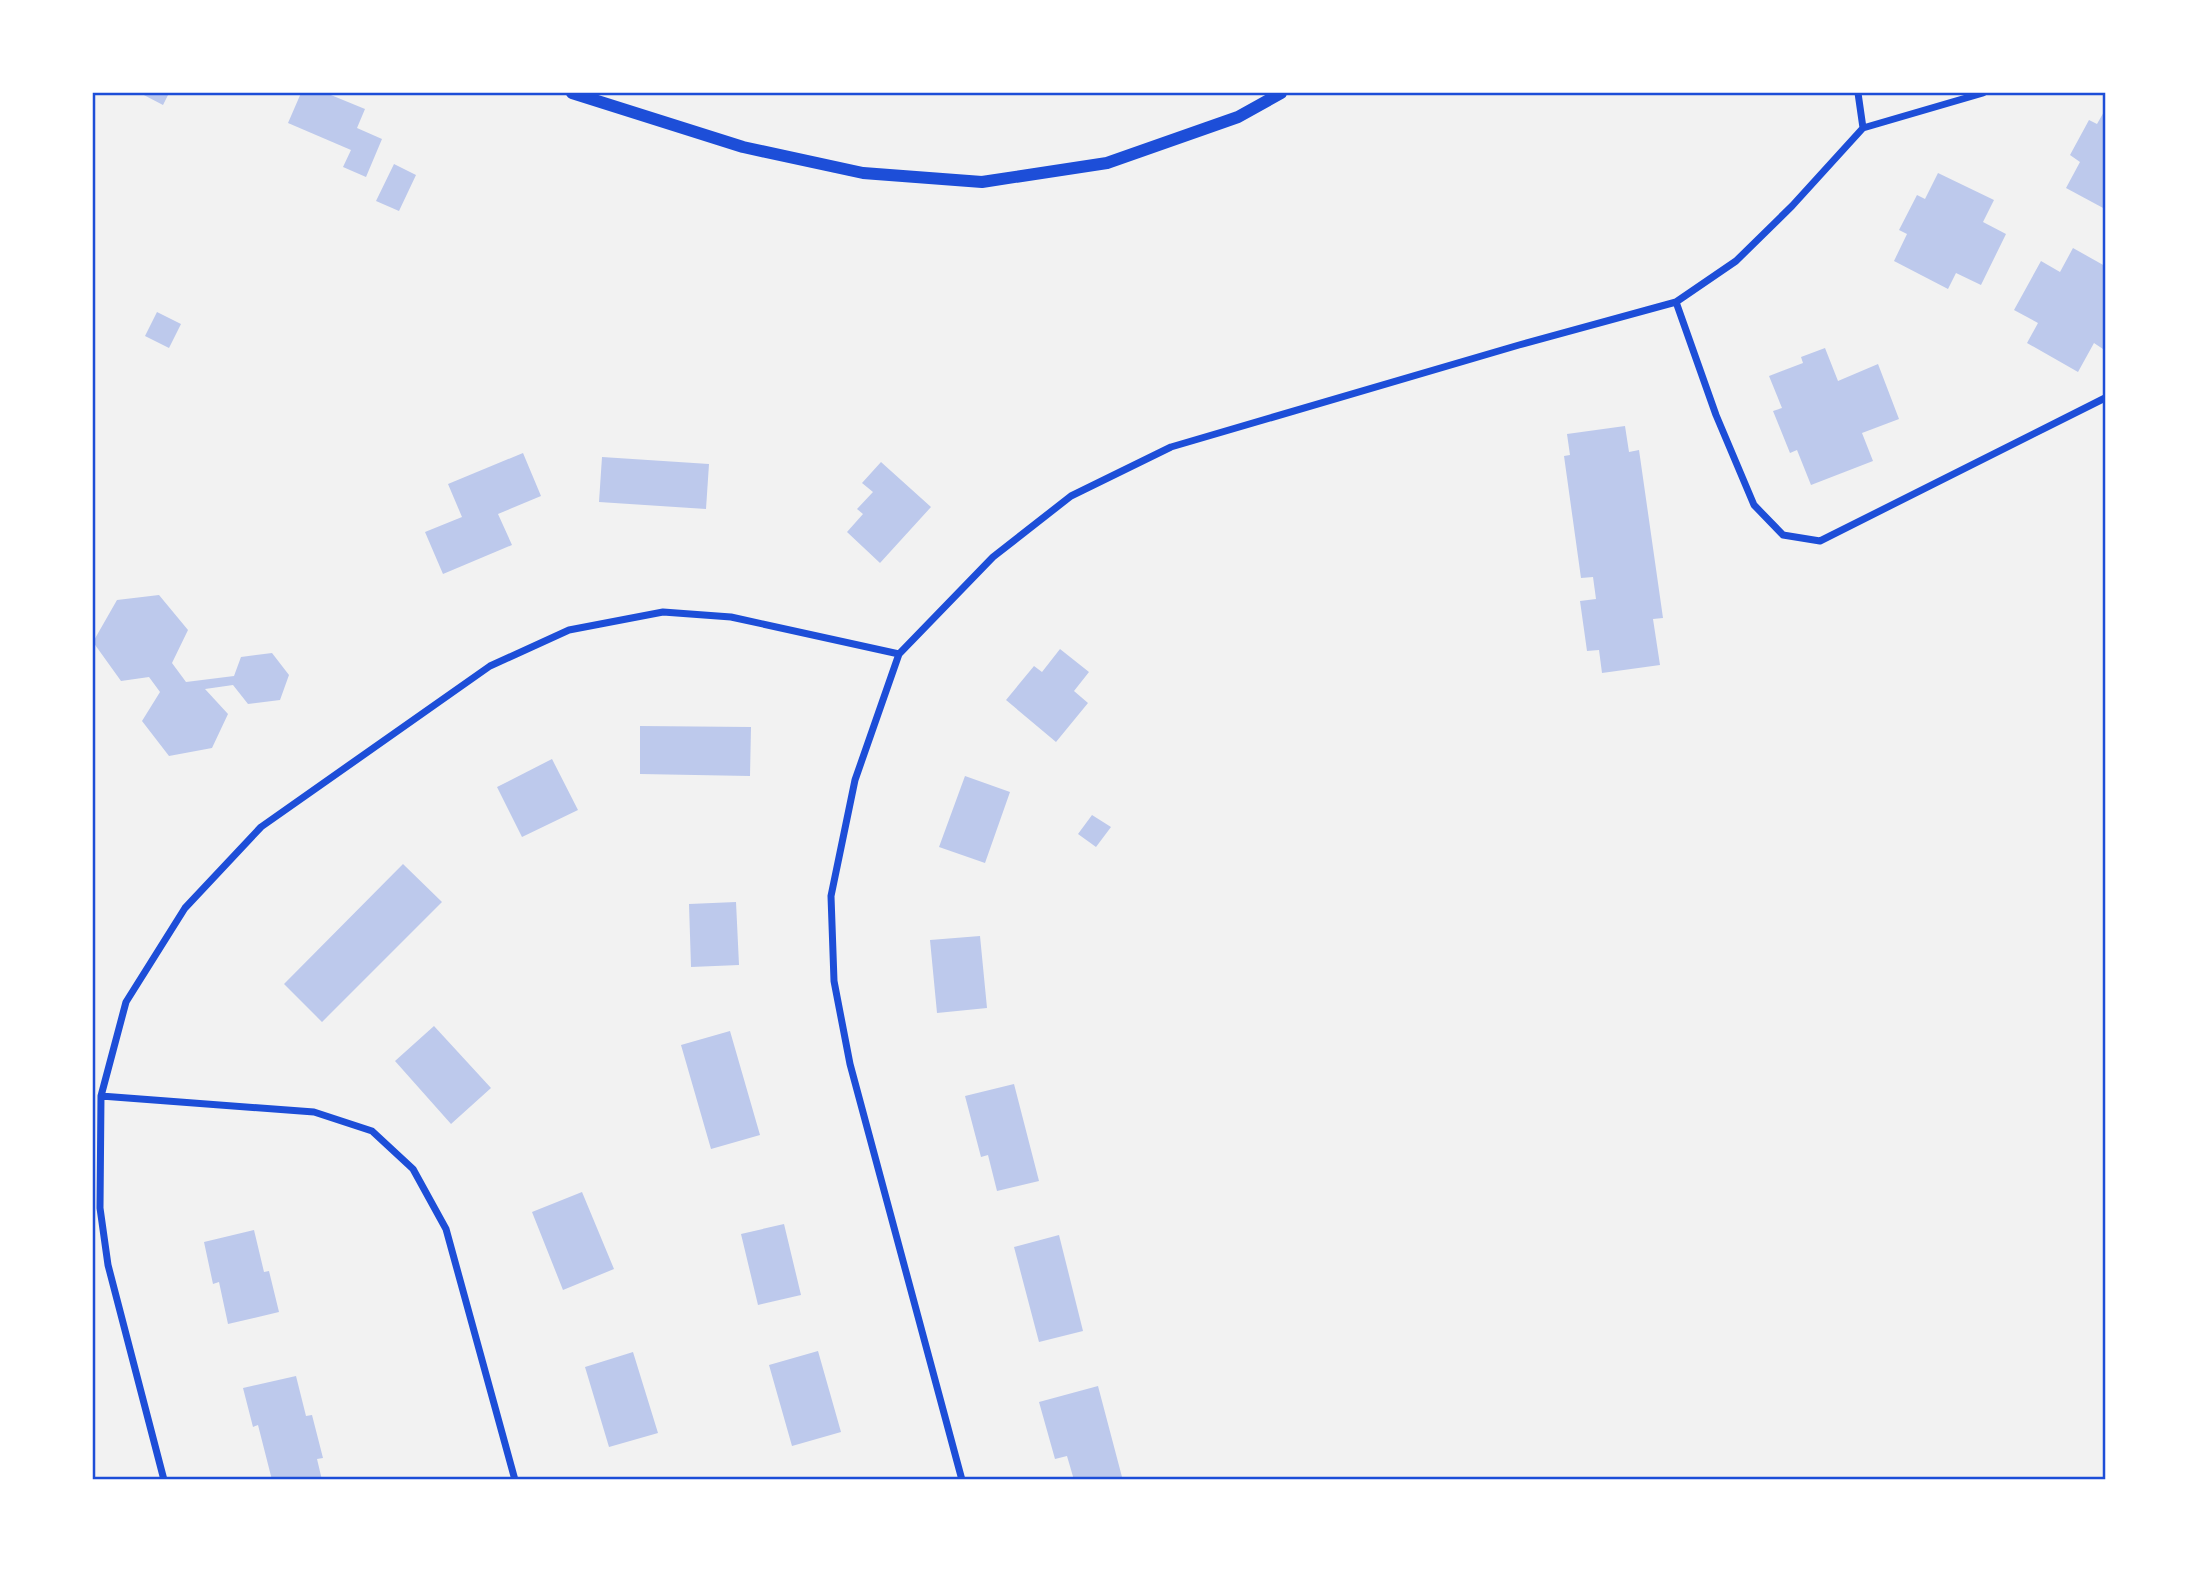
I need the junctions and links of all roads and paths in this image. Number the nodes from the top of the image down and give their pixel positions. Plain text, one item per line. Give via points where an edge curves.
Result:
1 (572, 93) edge
2 (1280, 93) edge
3 (1858, 93) edge
4 (1983, 93) edge
5 (1863, 128) junction
6 (1676, 302) junction
7 (2105, 398) edge
8 (899, 654) junction
9 (101, 1096) junction
10 (164, 1480) edge
11 (515, 1480) edge
12 (962, 1480) edge

1 - 2 street via 770,153 863,173 982,182 1107,163 1238,117
3 - 5 street
4 - 5 street
5 - 6 street via 1736,261
6 - 7 street via 1754,505 1783,535 1820,541
6 - 8 street via 1171,447 1070,496 993,557
8 - 9 street via 731,617 663,612 569,630 490,666 261,827 185,908 126,1002
8 - 12 street via 855,780 831,896 834,981 850,1064
9 - 10 street via 100,1208 108,1265
9 - 11 street via 314,1112 372,1131 382,1140 412,1169 446,1228

